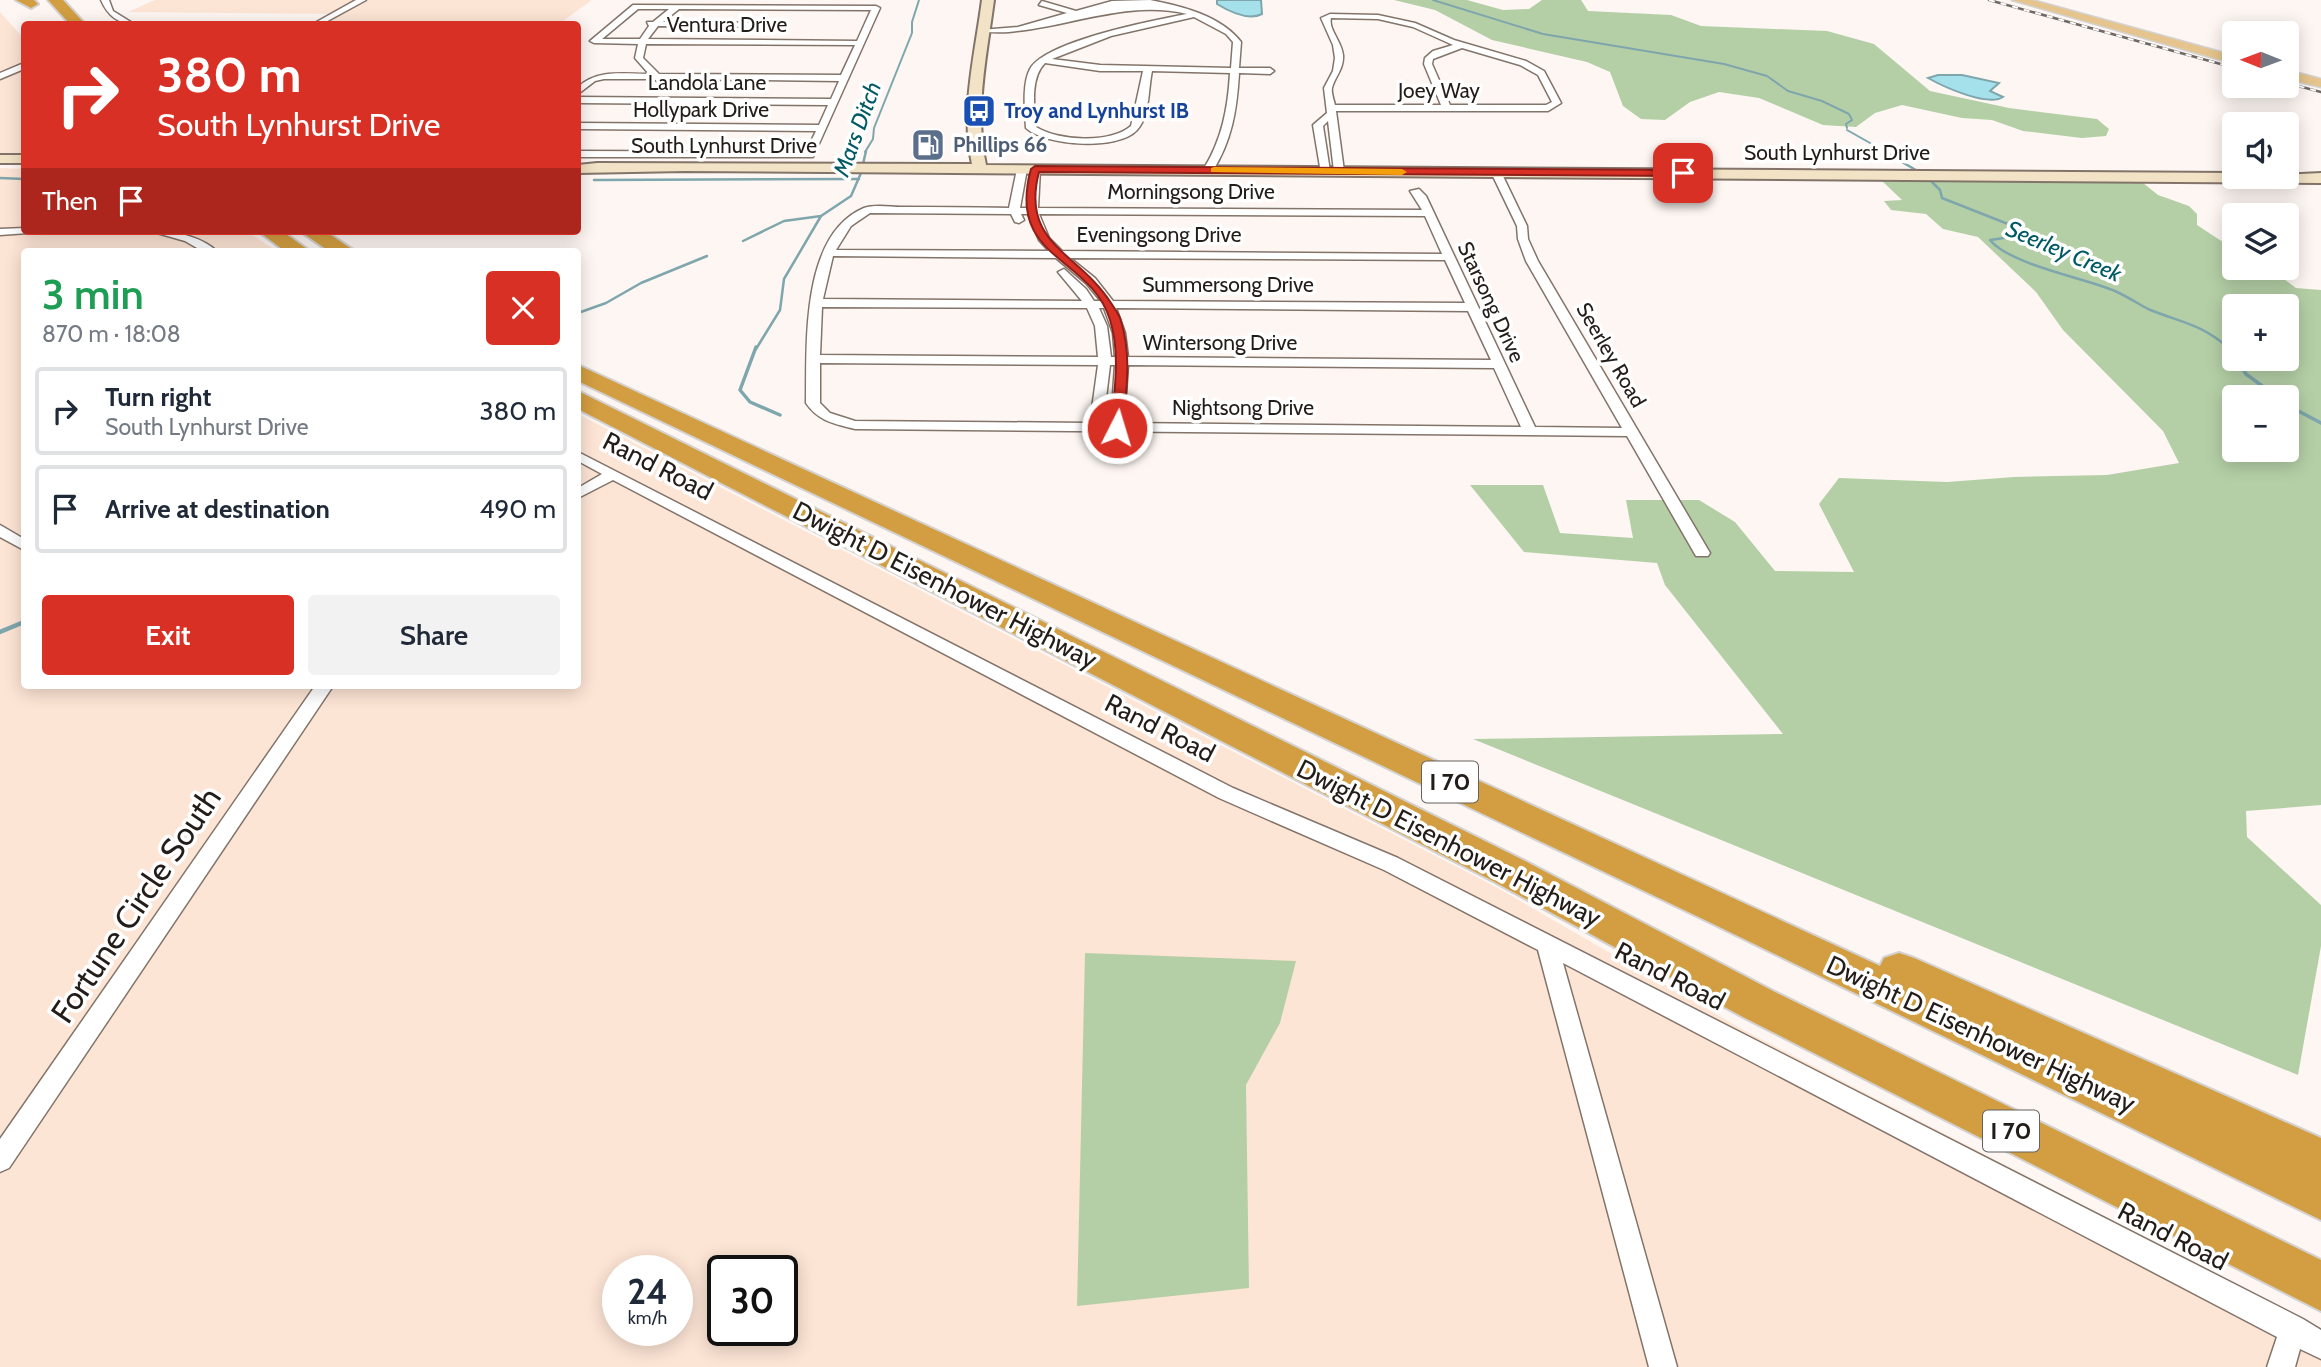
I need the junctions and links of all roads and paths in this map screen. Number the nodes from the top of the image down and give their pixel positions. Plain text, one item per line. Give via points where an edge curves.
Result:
1 (55, 0) edge
2 (71, 0) edge
3 (105, 0) edge
4 (362, 0) edge
5 (988, 0) edge
6 (2018, 0) edge
7 (2034, 0) edge
8 (1042, 3) dead end
9 (673, 7) junction
10 (782, 8) junction
11 (1076, 13) junction
12 (1194, 15) junction
13 (75, 21) edge
14 (86, 21) edge
15 (125, 21) edge
16 (323, 21) edge
17 (651, 24) junction
18 (766, 25) junction
19 (984, 30) junction
20 (1123, 31) junction
21 (1135, 35) dead end
22 (637, 42) junction
23 (751, 43) junction
24 (861, 43) junction
25 (1462, 46) junction
26 (2222, 50) edge
27 (2222, 56) edge
28 (1043, 60) junction
29 (21, 67) edge
30 (1148, 69) junction
31 (2300, 70) edge
32 (1234, 71) junction
33 (1270, 71) dead end
34 (0, 74) edge
35 (643, 76) junction
36 (655, 76) junction
37 (2321, 76) edge
38 (2300, 77) edge
39 (846, 78) junction
40 (2321, 83) edge
41 (669, 87) dead end
42 (581, 89) edge
43 (683, 97) junction
44 (581, 100) edge
45 (835, 102) junction
46 (697, 105) junction
47 (1447, 108) junction
48 (1330, 112) junction
49 (722, 125) junction
50 (581, 126) edge
51 (824, 128) junction
52 (731, 138) dead end
53 (581, 154) edge
54 (1220, 155) junction
55 (0, 159) edge
56 (21, 159) edge
57 (726, 159) junction
58 (581, 164) edge
59 (0, 165) edge
60 (21, 165) edge
61 (597, 167) junction
62 (878, 168) joint
63 (581, 169) edge
64 (981, 169) junction
65 (1029, 169) junction
66 (1208, 170) junction
67 (1235, 170) junction
68 (1332, 171) junction
69 (1496, 172) junction
70 (1914, 174) joint
71 (1932, 174) joint
72 (2321, 178) edge
73 (1415, 191) dead end
74 (1014, 210) junction
75 (1030, 210) junction
76 (1429, 213) junction
77 (21, 231) edge
78 (0, 232) edge
79 (172, 235) edge
80 (274, 235) edge
81 (317, 235) edge
82 (205, 248) edge
83 (294, 248) edge
84 (338, 248) edge
85 (829, 253) junction
86 (1042, 254) junction
87 (1057, 254) junction
88 (1447, 257) junction
89 (816, 303) junction
90 (1093, 304) junction
91 (1107, 304) junction
92 (1471, 307) junction
93 (814, 359) junction
94 (1105, 361) junction
95 (1122, 361) junction
96 (1499, 364) junction
97 (581, 373) edge
98 (581, 402) edge
99 (1096, 427) junction
100 (1117, 428) junction
101 (1530, 431) junction
102 (1632, 432) junction
103 (581, 458) edge
104 (612, 474) junction
105 (581, 492) edge
106 (0, 530) edge
107 (21, 543) edge
108 (1702, 553) dead end
109 (1247, 686) junction
110 (322, 689) edge
111 (1547, 944) junction
112 (0, 1160) edge
113 (2321, 1161) edge
114 (2321, 1196) edge
115 (2321, 1288) edge
116 (2293, 1329) junction
117 (2321, 1345) edge
118 (1663, 1367) edge
119 (2281, 1367) edge

1 - 13 highway
2 - 14 highway
3 - 15 street via 110,12
4 - 16 street
5 - 19 main road
6 - 27 main road
7 - 26 main road
8 - 11 street
9 - 10 street
9 - 17 street
9 - 22 street, Ventura Drive via 635,8 594,41
10 - 18 street
10 - 24 street via 876,8
11 - 12 street via 1142,2 1166,4
11 - 19 street via 1018,29
12 - 20 street
12 - 32 street via 1235,37
17 - 18 street
17 - 22 street
18 - 23 street
19 - 64 main road via 973,118
20 - 21 street
20 - 28 street
22 - 23 street, Ventura Drive
22 - 35 street via 630,56
22 - 36 street via 639,58
23 - 24 street, Ventura Drive
24 - 39 street
25 - 47 street via 1429,58
25 - 47 street, Joey Way via 1532,66 1541,73 1557,103 1548,108
25 - 48 street, Joey Way via 1415,25 1378,17 1325,18 1337,46 1339,72 1328,88
28 - 30 street
28 - 30 street via 1033,73 1031,126 1037,133 1057,139 1107,139 1131,131
29 - 34 street
30 - 32 street
31 - 37 main road
32 - 33 street
32 - 54 street via 1230,124 1219,145
35 - 36 street
35 - 42 street via 598,77
35 - 43 street
36 - 39 street
36 - 41 street
38 - 40 main road
39 - 45 street
43 - 44 street, Landola Lane
43 - 46 street, Landola Lane
45 - 46 street, Landola Lane
45 - 51 street
46 - 49 street
47 - 48 street, Joey Way
48 - 68 street
49 - 50 street, Hollypark Drive
49 - 51 street, Hollypark Drive
49 - 52 street
49 - 57 street via 720,139
51 - 57 street via 809,156
53 - 57 street
54 - 66 street
54 - 67 street
55 - 56 main road
57 - 61 main road, South Lynhurst Drive
57 - 62 main road, South Lynhurst Drive
58 - 61 main road, South Lynhurst Drive
59 - 60 main road
61 - 63 main road, South Lynhurst Drive
62 - 64 main road, South Lynhurst Drive
64 - 65 main road, South Lynhurst Drive
65 - 66 main road, South Lynhurst Drive
65 - 74 street
65 - 75 street
66 - 67 main road, South Lynhurst Drive
67 - 68 main road, South Lynhurst Drive
68 - 69 main road, South Lynhurst Drive
69 - 70 main road, South Lynhurst Drive
69 - 102 street, Seerley Road via 1522,226 1532,261
70 - 71 main road, South Lynhurst Drive
71 - 72 main road, South Lynhurst Drive
73 - 76 street, Starsong Drive
74 - 75 street, Morningsong Drive
74 - 85 street, Morningsong Drive via 868,210 852,220
74 - 86 street
75 - 76 street, Morningsong Drive
75 - 87 street via 1038,231
76 - 88 street, Starsong Drive
77 - 78 street
79 - 82 street
80 - 83 highway
81 - 84 highway
85 - 86 street, Eveningsong Drive
85 - 89 street
86 - 87 street, Eveningsong Drive
86 - 90 street
87 - 88 street, Eveningsong Drive
87 - 91 street via 1095,285
88 - 92 street, Starsong Drive
89 - 90 street, Summersong Drive
89 - 93 street
90 - 91 street, Summersong Drive
90 - 94 street via 1103,327
91 - 92 street, Summersong Drive
91 - 95 street via 1116,319
92 - 96 street, Starsong Drive
93 - 94 street, Wintersong Drive
93 - 99 street, Nightsong Drive via 816,410 855,425
94 - 95 street, Wintersong Drive
94 - 99 street
95 - 96 street, Wintersong Drive
95 - 100 street
96 - 101 street, Starsong Drive
97 - 109 highway, Dwight D Eisenhower Highway / I 70
98 - 115 highway, Dwight D Eisenhower Highway / I 70
99 - 100 street, Nightsong Drive
100 - 101 street, Nightsong Drive
101 - 102 street, Nightsong Drive
102 - 108 street, Seerley Road
103 - 104 street, Rand Road
104 - 105 street
104 - 111 street, Rand Road via 1213,787 1357,848
106 - 107 street
109 - 113 highway via 1532,804
109 - 114 highway, Dwight D Eisenhower Highway / I 70
110 - 112 street, Fortune Circle South
111 - 116 street, Rand Road
111 - 118 street
116 - 117 street, Rand Road
116 - 119 street

